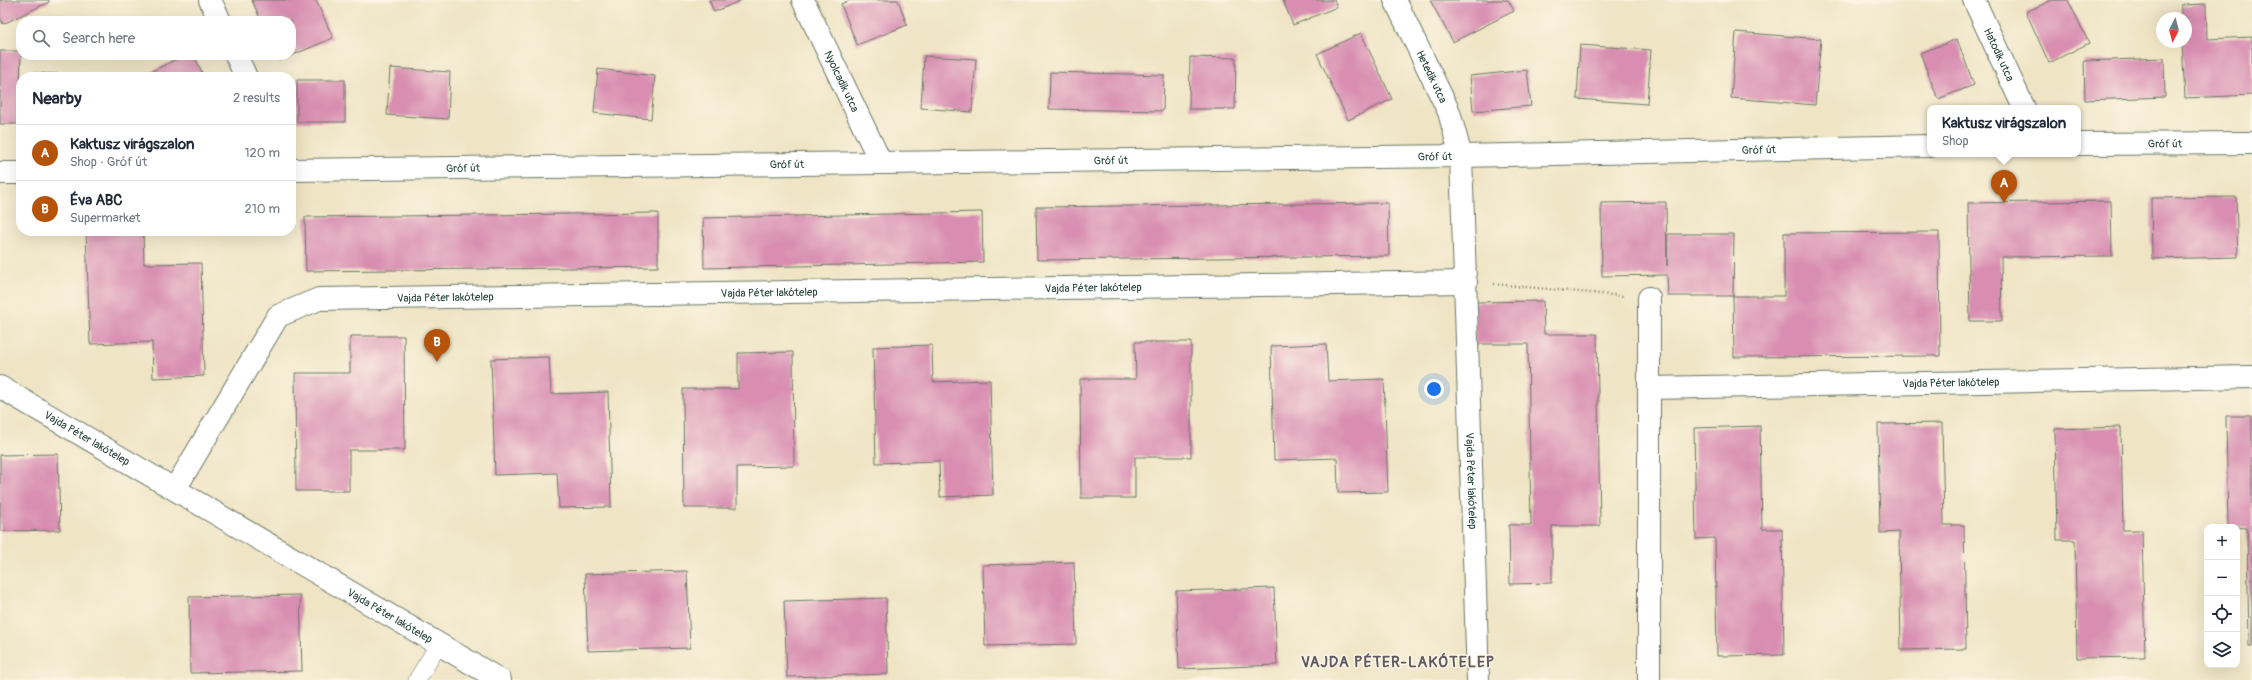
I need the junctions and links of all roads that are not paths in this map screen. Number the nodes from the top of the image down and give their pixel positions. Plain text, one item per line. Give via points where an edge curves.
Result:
1 (210, 0) edge
2 (803, 0) edge
3 (1395, 0) edge
4 (1974, 0) edge
5 (218, 16) edge
6 (238, 60) edge
7 (244, 72) edge
8 (2023, 105) edge
9 (2252, 143) edge
10 (2081, 144) edge
11 (1927, 146) edge
12 (1461, 156) junction
13 (881, 163) junction
14 (296, 170) edge
15 (0, 173) edge
16 (16, 173) edge
17 (1466, 282) junction
18 (1649, 298) road end
19 (2252, 377) edge
20 (0, 387) edge
21 (1649, 388) junction
22 (175, 489) junction
23 (439, 644) junction
24 (417, 680) edge
25 (500, 680) edge
26 (1478, 680) edge
27 (1649, 680) edge

1 - 5 street
2 - 13 street, Nyolcadik utca
3 - 12 street, Hetedik utca via 1449,112
4 - 8 street, Hatodik utca
6 - 7 street
9 - 10 street, Gróf út
11 - 12 street, Gróf út
12 - 13 street, Gróf út
12 - 17 street, Vajda Péter lakótelep
13 - 14 street, Gróf út
15 - 16 street
17 - 22 street, Vajda Péter lakótelep via 319,299 278,316
17 - 26 street, Vajda Péter lakótelep
18 - 21 street
19 - 21 street, Vajda Péter lakótelep
20 - 22 street, Vajda Péter lakótelep
21 - 27 street
22 - 23 street, Vajda Péter lakótelep
23 - 24 lane, Vajda Péter lakótelep
23 - 25 street, Vajda Péter lakótelep

